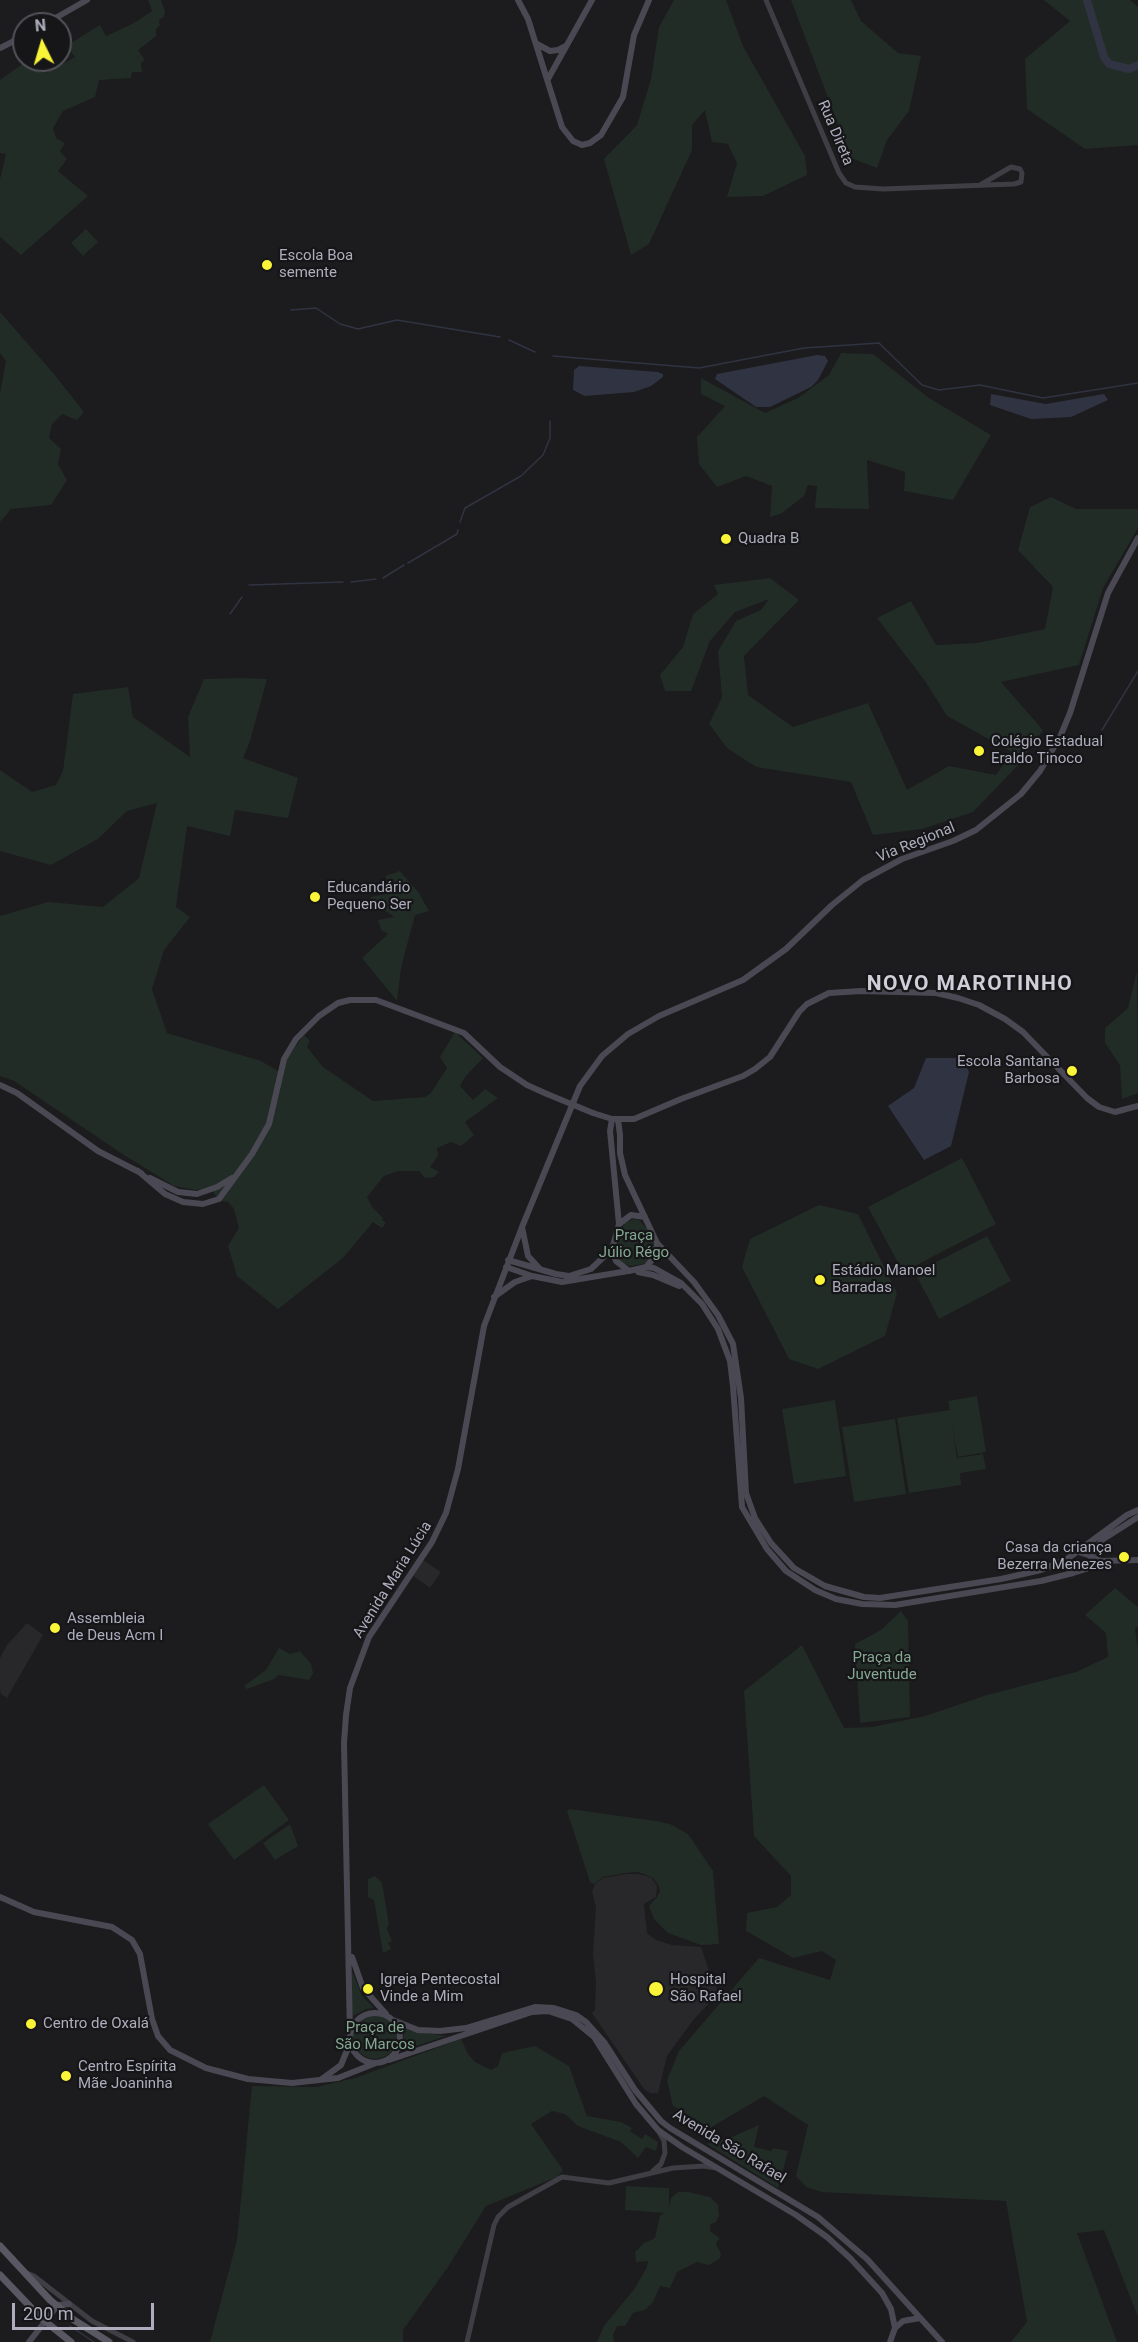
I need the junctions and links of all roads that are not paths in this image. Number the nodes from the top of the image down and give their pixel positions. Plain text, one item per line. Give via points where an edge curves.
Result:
1 (87, 0) edge
2 (518, 0) edge
3 (592, 0) edge
4 (649, 0) edge
5 (766, 0) edge
6 (66, 12) edge
7 (569, 43) junction
8 (537, 44) junction
9 (548, 79) junction
10 (980, 184) junction
11 (1138, 538) edge
12 (0, 1085) edge
13 (572, 1103) joint
14 (1138, 1106) edge
15 (600, 1117) junction
16 (634, 1119) junction
17 (615, 1120) junction
18 (610, 1131) junction
19 (620, 1135) junction
20 (138, 1171) junction
21 (235, 1176) junction
22 (645, 1217) junction
23 (619, 1224) junction
24 (522, 1227) junction
25 (657, 1243) junction
26 (612, 1249) junction
27 (507, 1264) junction
28 (646, 1267) junction
29 (543, 1271) junction
30 (632, 1271) junction
31 (532, 1276) junction
32 (692, 1293) junction
33 (494, 1297) junction
34 (1138, 1510) edge
35 (1138, 1517) edge
36 (1079, 1552) junction
37 (1092, 1556) junction
38 (1067, 1559) junction
39 (1138, 1560) edge
40 (1119, 1561) junction
41 (1086, 1569) junction
42 (1073, 1572) junction
43 (0, 1896) edge
44 (349, 1945) junction
45 (387, 2016) junction
46 (393, 2020) junction
47 (350, 2039) junction
48 (388, 2060) junction
49 (376, 2063) junction
50 (319, 2080) junction
51 (658, 2130) junction
52 (720, 2169) junction
53 (652, 2172) junction
54 (0, 2246) edge
55 (19, 2269) junction
56 (0, 2275) edge
57 (69, 2304) junction
58 (57, 2307) junction
59 (920, 2318) junction
60 (45, 2322) junction
61 (895, 2328) junction
62 (29, 2342) edge
63 (71, 2342) edge
64 (109, 2342) edge
65 (133, 2342) edge
66 (467, 2342) edge
67 (890, 2342) edge
68 (942, 2342) edge

1 - 6 main road
2 - 8 main road
3 - 7 main road
4 - 9 main road via 634,35 623,97 596,140 578,144 566,133
5 - 10 street, Rua Direta via 846,183 855,188 883,189
7 - 8 main road via 554,51
7 - 9 main road
8 - 9 main road
10 - 10 street, Rua Direta via 1018,184 1022,173 1011,167
11 - 13 main road, Via Regional via 1108,593 1060,737 1021,794 976,830 902,859 863,880 786,950 743,980 659,1016 628,1034 602,1056
12 - 20 main road via 98,1151
13 - 24 main road, Avenida Maria Lúcia
14 - 16 main road via 1115,1112 1099,1107 1023,1032 978,1005 936,993 861,990 829,993 807,1004 774,1052 749,1073
15 - 17 main road
15 - 18 main road
15 - 21 main road, bridge via 527,1084 500,1067 460,1031 376,1000 350,1000 319,1016 296,1039 284,1059 269,1124
16 - 17 main road
16 - 19 main road
17 - 18 main road
17 - 19 main road
18 - 23 main road
19 - 22 main road via 625,1175
20 - 21 main road via 186,1193 205,1192
20 - 21 main road via 172,1198 194,1204 219,1199
22 - 23 main road via 631,1215
22 - 25 main road
23 - 26 main road
24 - 27 main road, Avenida Maria Lúcia
24 - 29 main road via 528,1256
25 - 28 main road via 656,1256
25 - 38 main road via 693,1282 727,1329 739,1377 746,1492 755,1518 794,1568 825,1586 879,1598 1001,1579
26 - 29 main road via 597,1265 577,1275
26 - 30 main road via 616,1261
27 - 29 main road
27 - 31 main road
27 - 33 main road, Avenida Maria Lúcia
28 - 30 main road
28 - 32 main road via 662,1272
30 - 31 main road via 569,1282
30 - 32 main road via 653,1275
31 - 33 main road
32 - 42 main road via 718,1329 730,1361 742,1507 767,1549 786,1571 836,1599 895,1605
33 - 44 main road, Avenida Maria Lúcia via 480,1342 458,1469 446,1512 432,1542 369,1637 350,1688 344,1743
34 - 36 main road
35 - 37 main road via 1102,1540
36 - 37 main road
36 - 38 main road
37 - 40 main road via 1101,1561
37 - 41 main road
38 - 42 main road via 1066,1567
39 - 40 main road
40 - 41 main road
41 - 42 main road
43 - 50 main road via 34,1912 112,1927 132,1940 140,1954 155,2029 163,2043 177,2054 206,2068 248,2079 279,2083
44 - 45 main road, Avenida Maria Lúcia via 363,1988
44 - 47 main road, Avenida Maria Lúcia
45 - 46 main road
45 - 47 main road via 374,2013 361,2017 353,2025
46 - 48 main road via 401,2038 398,2050
46 - 59 main road, Avenida São Rafael via 418,2030 440,2031 466,2028 535,2007 576,2015 604,2042 661,2121 818,2217 867,2259
47 - 49 main road via 358,2057
47 - 50 main road via 341,2065
48 - 49 main road
48 - 51 main road, Avenida São Rafael via 524,2013 556,2013 579,2023 594,2037 636,2104
49 - 50 main road via 351,2074
51 - 52 main road, Avenida São Rafael
51 - 53 street via 665,2153 662,2164
52 - 53 street via 687,2166
52 - 61 main road, Avenida São Rafael via 827,2237 882,2293 891,2308
53 - 66 street via 609,2183 562,2177 503,2212 494,2225
54 - 55 main road
55 - 57 street
55 - 58 main road
56 - 60 main road
57 - 58 main road
57 - 65 street
58 - 60 main road
58 - 64 main road
59 - 61 main road via 906,2320
59 - 68 main road, Avenida São Rafael
60 - 62 main road
60 - 63 main road
61 - 67 main road

